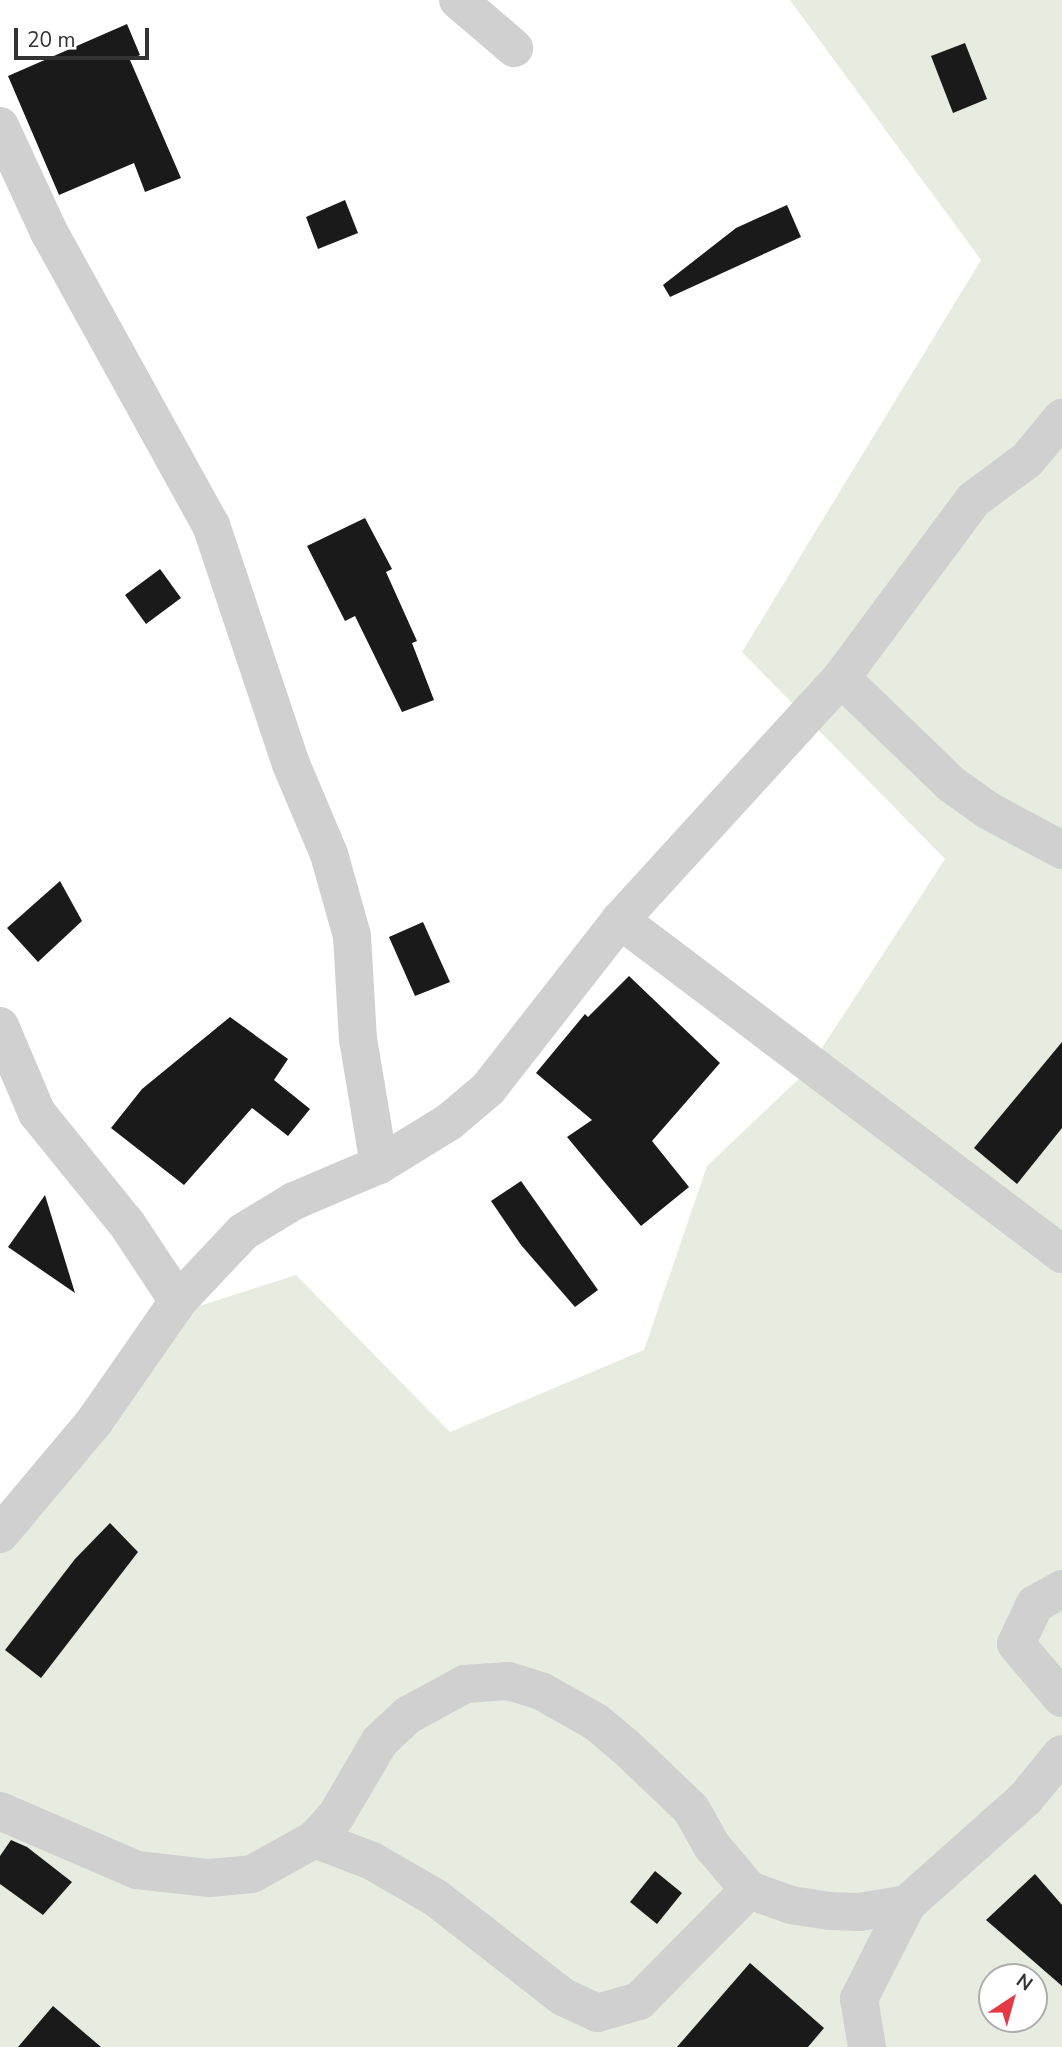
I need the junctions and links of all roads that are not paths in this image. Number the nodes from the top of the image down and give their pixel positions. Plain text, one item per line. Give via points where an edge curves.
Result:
1 (458, 0) edge
2 (514, 48) dead end
3 (0, 126) edge
4 (1062, 418) edge
5 (841, 678) junction
6 (1062, 850) edge
7 (620, 920) junction
8 (0, 1026) edge
9 (379, 1164) junction
10 (1062, 1254) edge
11 (178, 1301) junction
12 (0, 1534) edge
13 (1062, 1590) edge
14 (1062, 1698) edge
15 (1062, 1754) edge
16 (0, 1811) edge
17 (315, 1839) junction
18 (749, 1890) junction
19 (907, 1904) junction
20 (867, 2047) edge

1 - 2 street
3 - 9 street via 49,232 211,525 291,764 329,854 352,936 358,1040
4 - 5 street via 1027,460 973,500
5 - 6 street via 951,784 989,811
5 - 7 street
7 - 9 street via 488,1089 449,1122
7 - 10 street
8 - 11 street via 37,1113 127,1224
9 - 11 street via 295,1201 243,1232
11 - 12 street via 94,1422
13 - 14 street via 1035,1604 1017,1644
15 - 19 street via 1025,1798
16 - 17 street via 137,1870 210,1878 252,1874
17 - 18 street via 372,1861 436,1898 563,1997 597,2013 639,2001
17 - 18 street via 336,1816 380,1741 408,1715 465,1684 508,1681 541,1691 596,1722 625,1746 691,1809 712,1846
18 - 19 street via 791,1905 830,1911
19 - 20 street via 859,1999

